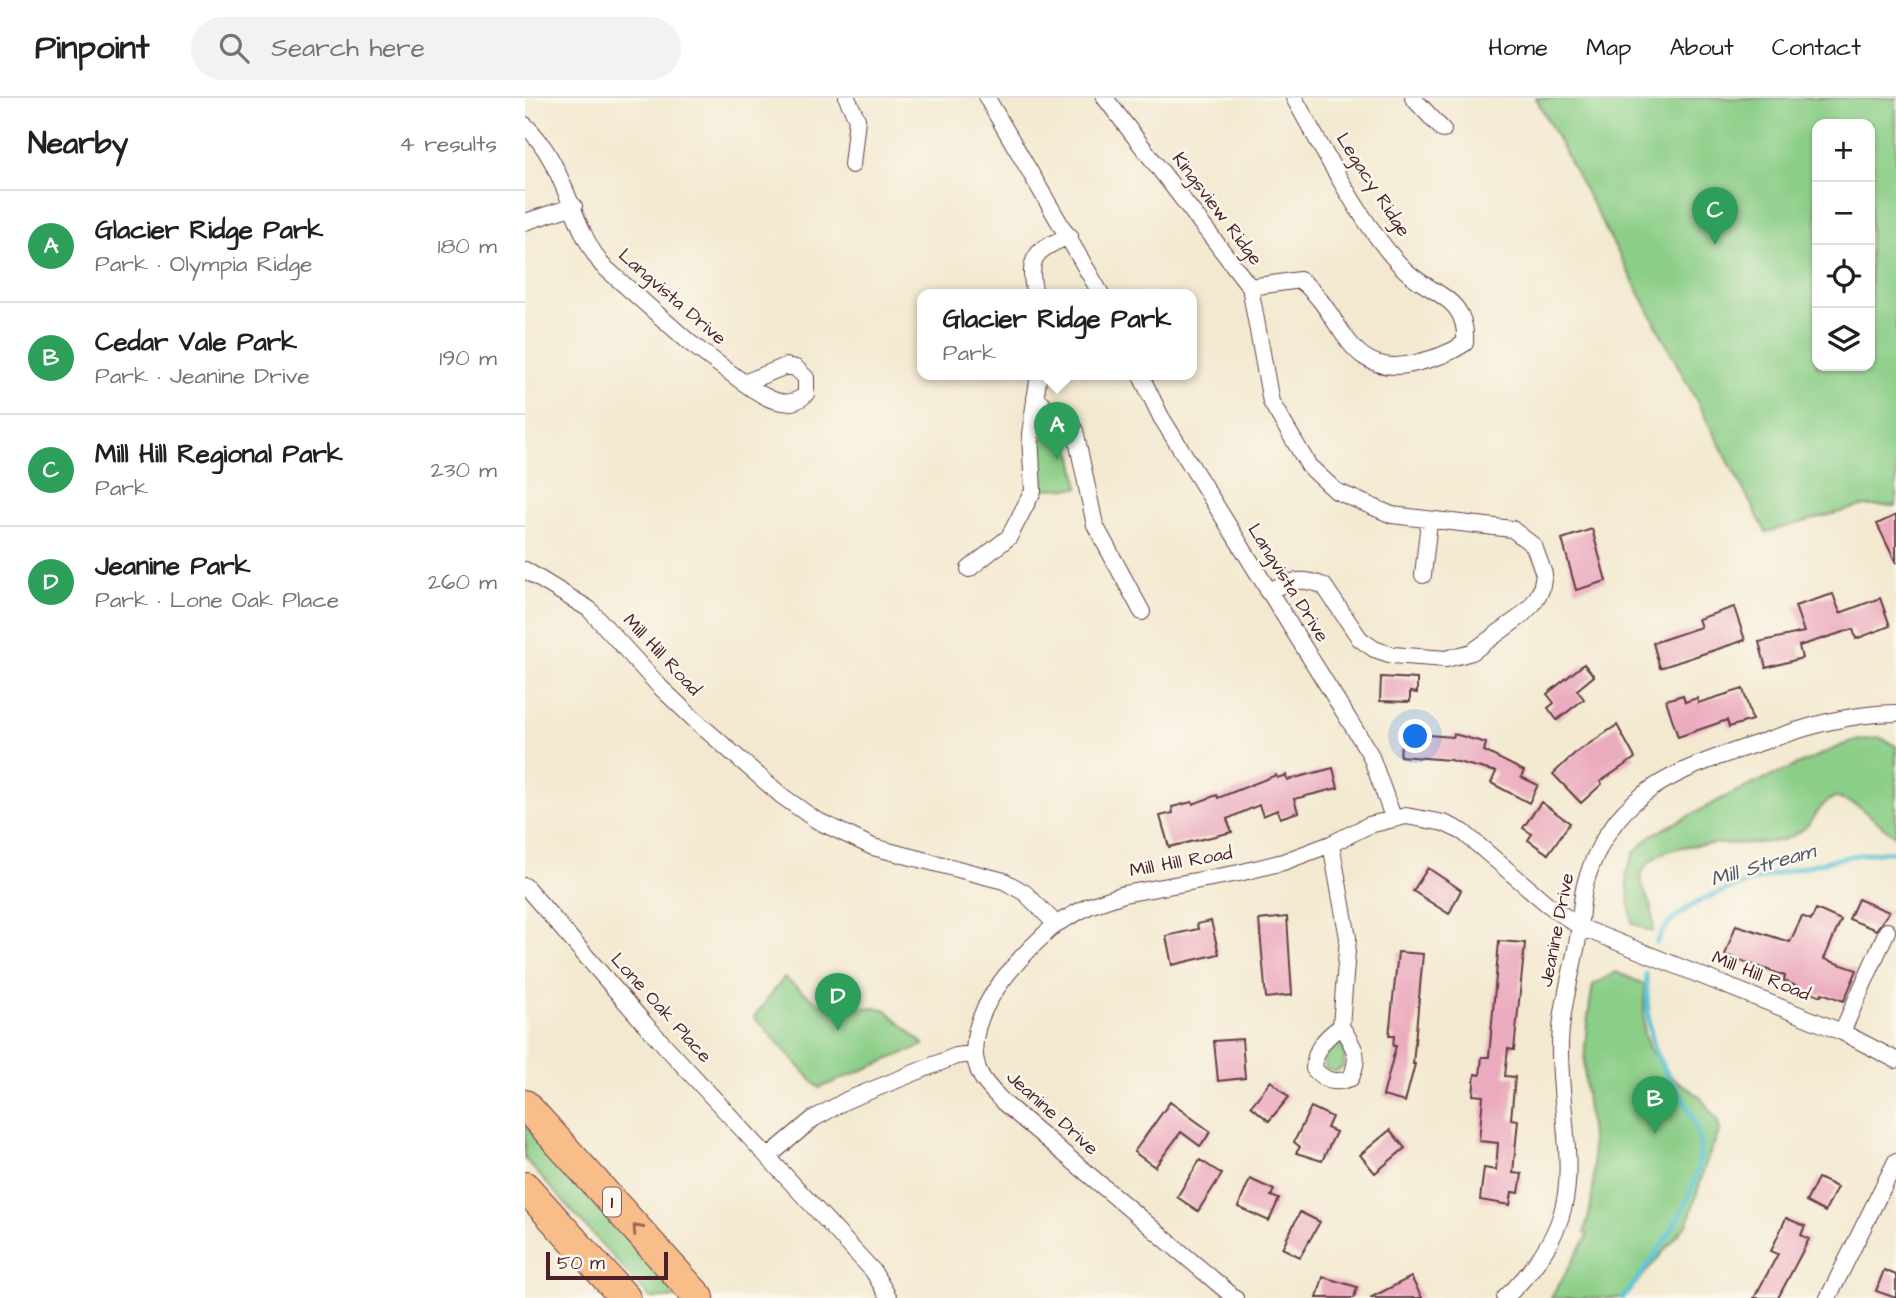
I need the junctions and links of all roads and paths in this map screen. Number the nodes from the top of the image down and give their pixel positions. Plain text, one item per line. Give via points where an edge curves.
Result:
1 (847, 98) edge
2 (987, 98) edge
3 (1105, 98) edge
4 (1294, 98) edge
5 (1413, 98) edge
6 (525, 124) edge
7 (1444, 130) dead end
8 (852, 165) dead end
9 (574, 205) junction
10 (525, 222) edge
11 (1070, 236) junction
12 (1250, 287) junction
13 (1034, 289) edge
14 (1098, 289) edge
15 (1038, 380) edge
16 (1143, 380) edge
17 (744, 383) dead end
18 (1035, 398) junction
19 (1429, 521) junction
20 (968, 569) dead end
21 (526, 571) edge
22 (1423, 575) dead end
23 (1268, 592) junction
24 (1142, 612) dead end
25 (1896, 713) edge
26 (1393, 817) junction
27 (1331, 844) junction
28 (525, 886) edge
29 (1056, 924) junction
30 (1580, 927) junction
31 (1887, 931) dead end
32 (1341, 1026) dead end
33 (1842, 1032) junction
34 (974, 1054) junction
35 (1896, 1060) edge
36 (525, 1105) edge
37 (769, 1156) junction
38 (1896, 1161) edge
39 (525, 1186) edge
40 (565, 1231) junction
41 (613, 1298) edge
42 (625, 1298) edge
43 (699, 1298) edge
44 (888, 1298) edge
45 (1235, 1298) edge
46 (1505, 1298) edge
47 (1828, 1298) edge

1 - 8 street via 857,119
2 - 11 street
3 - 12 street, Kingsview Ridge
4 - 12 street, Legacy Ridge via 1374,231 1405,270 1455,304 1467,324 1465,343 1447,355 1396,368 1370,363 1352,346 1317,293 1300,280
5 - 7 street
6 - 9 street, Langvista Drive via 550,155
9 - 10 street
9 - 17 street, Langvista Drive via 591,250 614,278 690,344
11 - 13 street via 1036,254 1031,265
11 - 14 street
12 - 19 street, Kingsview Ridge via 1271,402 1309,466 1336,491 1369,508
15 - 18 street
16 - 23 street, Langvista Drive
18 - 20 street via 1030,434 1033,491 1009,537
18 - 24 street via 1075,430 1095,526
19 - 22 street
19 - 23 street, Kingsview Ridge via 1512,529 1525,537 1541,558 1544,574 1533,604 1465,655 1446,659 1374,649 1355,632 1335,597 1312,581 1287,582
21 - 29 street, Mill Hill Road via 589,609 697,722 816,820 873,847 1004,881 1025,893
23 - 26 street, Langvista Drive via 1370,754
25 - 30 street, Jeanine Drive via 1858,713 1807,726 1717,757 1646,791 1619,815 1599,846 1585,883
26 - 27 street, Mill Hill Road
26 - 30 street, Mill Hill Road via 1423,817 1463,832
27 - 29 street, Mill Hill Road via 1239,873 1124,894
27 - 32 street via 1348,938
28 - 37 street, Lone Oak Place
29 - 34 street via 1032,945 982,1011
30 - 33 street, Mill Hill Road
30 - 46 street, Jeanine Drive via 1561,1023 1569,1176 1566,1203 1546,1251
31 - 33 street
33 - 35 street, Mill Hill Road
34 - 37 street via 956,1056 848,1100 813,1119
34 - 45 street, Jeanine Drive via 979,1072 1004,1103
43 -> 36 highway, 1
37 - 44 street, Lone Oak Place via 873,1271
38 - 47 street
39 - 40 highway
40 - 41 highway
40 - 42 highway

